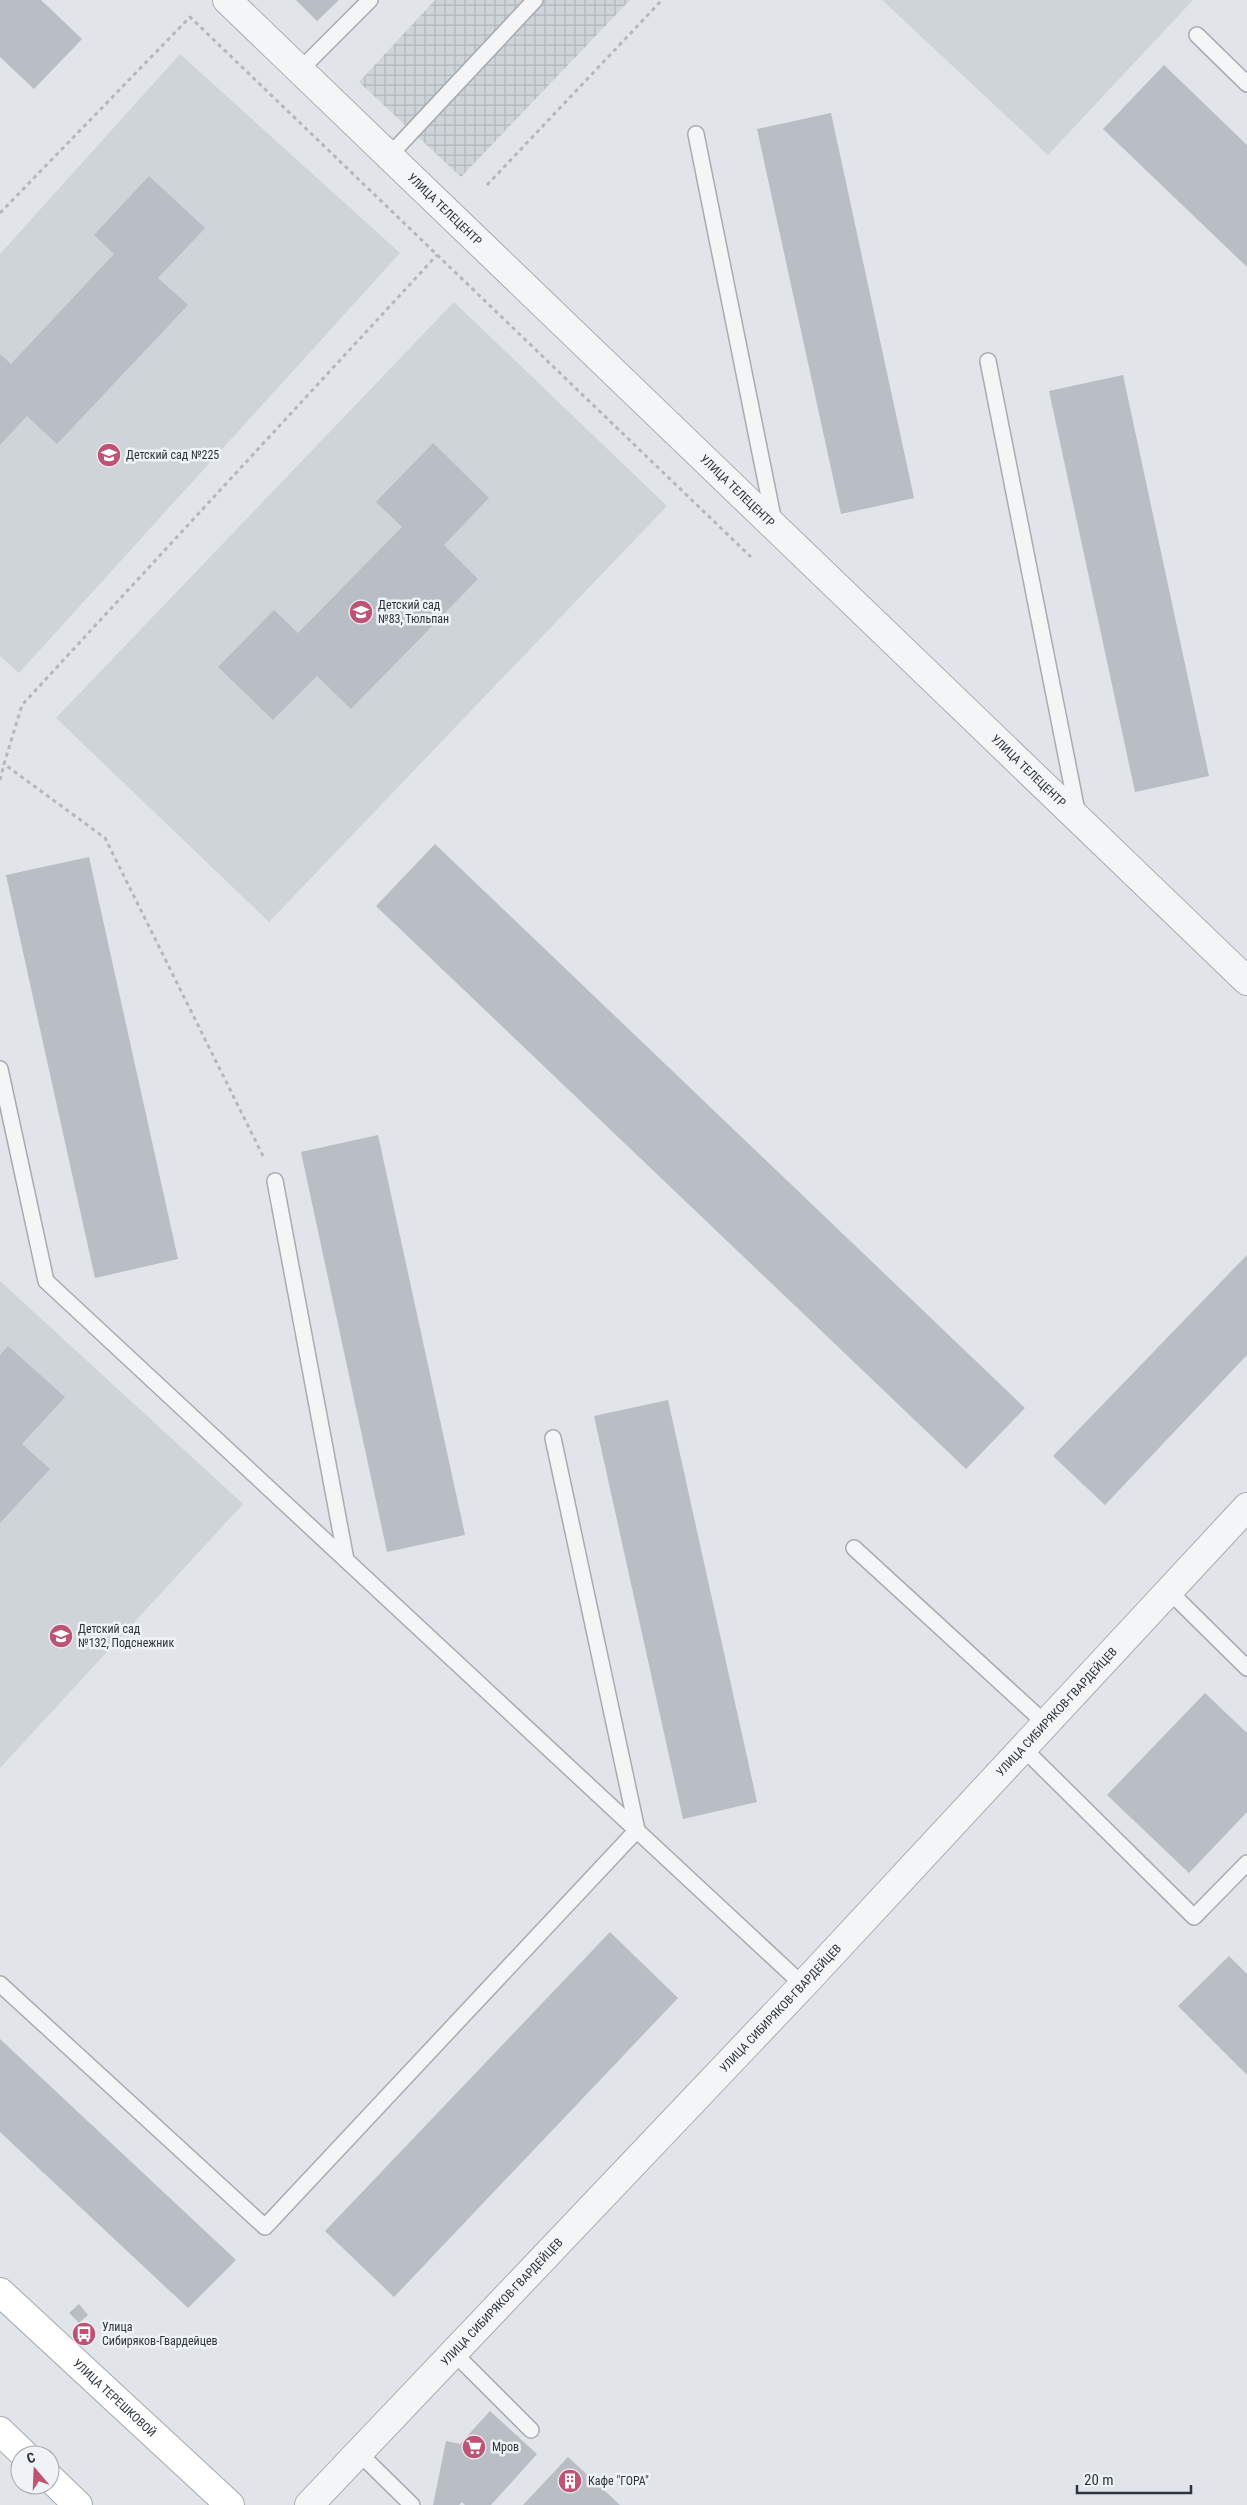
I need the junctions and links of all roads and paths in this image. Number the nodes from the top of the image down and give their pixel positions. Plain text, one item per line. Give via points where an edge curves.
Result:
1 (227, 0) edge
2 (370, 0) edge
3 (535, 0) edge
4 (662, 0) edge
5 (1197, 35) dead end
6 (300, 70) junction
7 (1247, 84) edge
8 (696, 134) dead end
9 (389, 156) junction
10 (487, 185) dead end
11 (0, 213) edge
12 (437, 255) junction
13 (988, 361) dead end
14 (775, 527) junction
15 (751, 557) dead end
16 (4, 764) junction
17 (0, 780) edge
18 (1079, 819) junction
19 (1247, 981) edge
20 (0, 1069) edge
21 (275, 1181) joint
22 (553, 1438) dead end
23 (1247, 1507) edge
24 (854, 1548) dead end
25 (346, 1560) junction
26 (1169, 1591) junction
27 (1247, 1668) edge
28 (1046, 1724) junction
29 (1024, 1748) junction
30 (637, 1830) junction
31 (1247, 1863) edge
32 (0, 1984) edge
33 (804, 1985) junction
34 (0, 2292) edge
35 (454, 2353) junction
36 (530, 2430) dead end
37 (0, 2431) edge
38 (15, 2445) edge
39 (359, 2453) junction
40 (60, 2488) edge
41 (78, 2505) edge
42 (230, 2505) edge
43 (309, 2505) edge
44 (412, 2505) edge

1 - 6 street, УЛИЦА ТЕЛЕЦЕНТР
2 - 6 lane
3 - 9 lane
4 - 10 path
5 - 7 lane
6 - 9 street, УЛИЦА ТЕЛЕЦЕНТР
8 - 14 lane
9 - 14 street, УЛИЦА ТЕЛЕЦЕНТР
11 - 12 path via 190,17
12 - 15 path
12 - 16 path via 22,705
13 - 18 lane
14 - 18 street, УЛИЦА ТЕЛЕЦЕНТР
16 - 17 path
16 - 21 path via 104,838
18 - 19 street, УЛИЦА ТЕЛЕЦЕНТР
20 - 25 lane via 46,1280
21 - 25 lane
22 - 30 lane
23 - 26 street, УЛИЦА СИБИРЯКОВ-ГВАРДЕЙЦЕВ
24 - 28 lane
25 - 30 lane
26 - 27 lane
26 - 28 street, УЛИЦА СИБИРЯКОВ-ГВАРДЕЙЦЕВ
28 - 29 street, УЛИЦА СИБИРЯКОВ-ГВАРДЕЙЦЕВ
29 - 31 lane via 1194,1917
29 - 33 street, УЛИЦА СИБИРЯКОВ-ГВАРДЕЙЦЕВ
30 - 32 lane via 265,2226
30 - 33 lane
33 - 35 street, УЛИЦА СИБИРЯКОВ-ГВАРДЕЙЦЕВ
34 - 42 main road, УЛИЦА ТЕРЕШКОВОЙ
35 - 36 lane
35 - 39 street, УЛИЦА СИБИРЯКОВ-ГВАРДЕЙЦЕВ
37 - 38 main road
39 - 43 street, УЛИЦА СИБИРЯКОВ-ГВАРДЕЙЦЕВ
39 - 44 lane
40 - 41 main road

